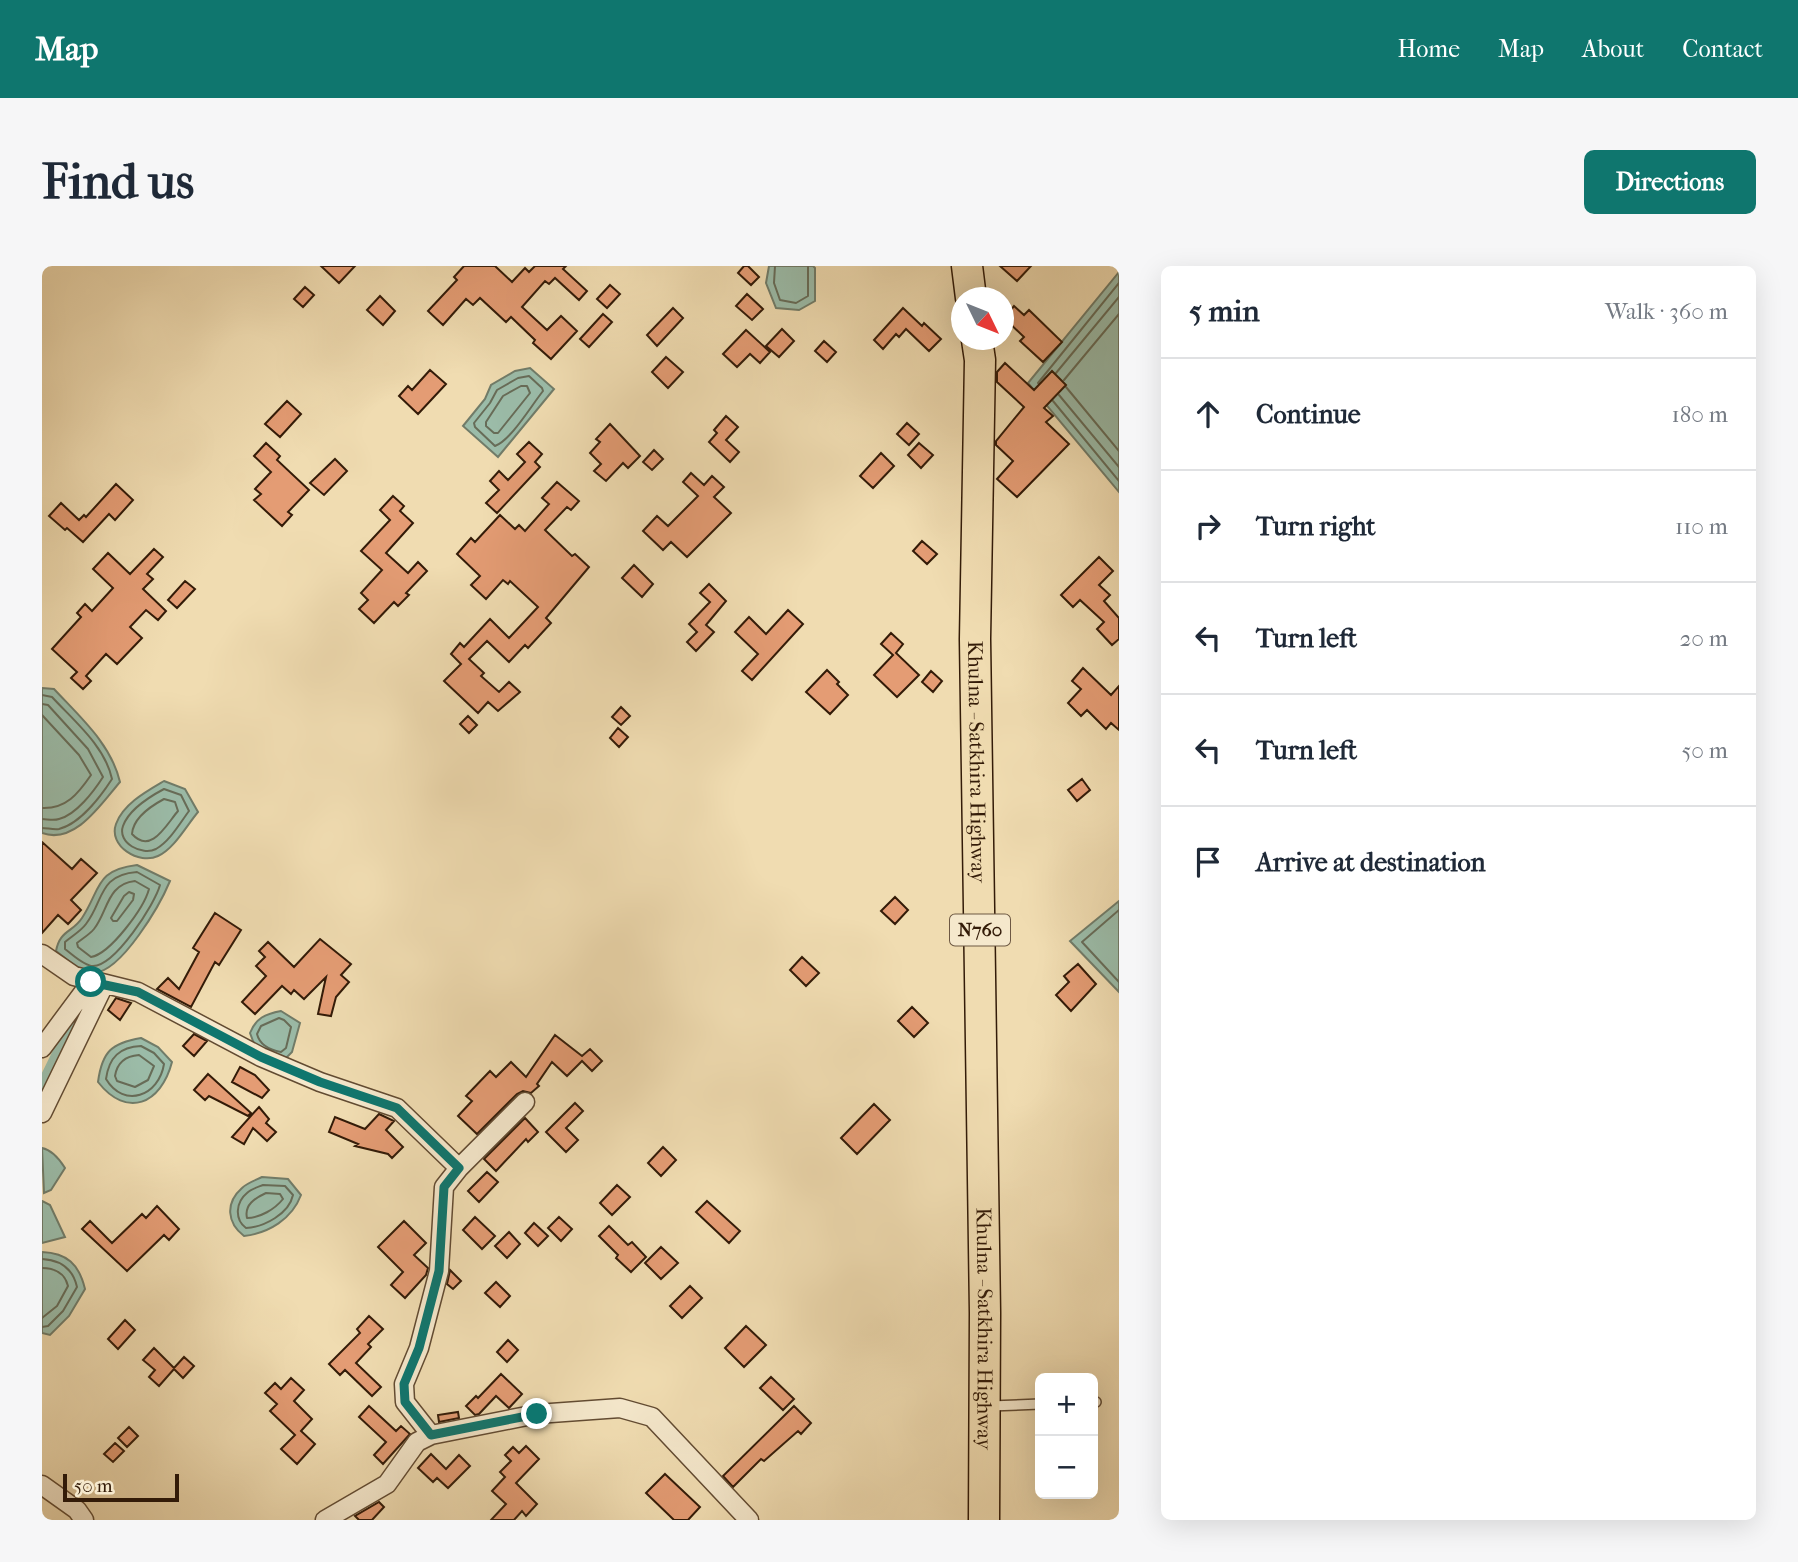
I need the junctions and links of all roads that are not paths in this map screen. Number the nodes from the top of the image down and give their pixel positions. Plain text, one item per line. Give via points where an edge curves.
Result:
1 (967, 266) edge
2 (970, 287) edge
3 (978, 350) edge
4 (42, 954) edge
5 (98, 983) junction
6 (42, 1048) edge
7 (525, 1102) dead end
8 (42, 1113) edge
9 (459, 1168) junction
10 (1035, 1404) edge
11 (985, 1406) junction
12 (431, 1435) junction
13 (42, 1485) edge
14 (84, 1520) edge
15 (325, 1520) edge
16 (749, 1520) edge
17 (984, 1520) edge

1 - 2 highway
3 - 11 highway, Khulna - Satkhira Highway / N760 via 975,639
4 - 5 street via 74,976
5 - 6 street
5 - 8 street
5 - 9 street via 138,992 261,1057 397,1108
7 - 9 street
9 - 12 street via 444,1187 439,1271 419,1348 404,1384 405,1402
10 - 11 lane
11 - 17 highway, Khulna - Satkhira Highway / N760
12 - 15 street via 417,1442 387,1484
12 - 16 street via 537,1414 620,1408 652,1417
13 - 14 street

